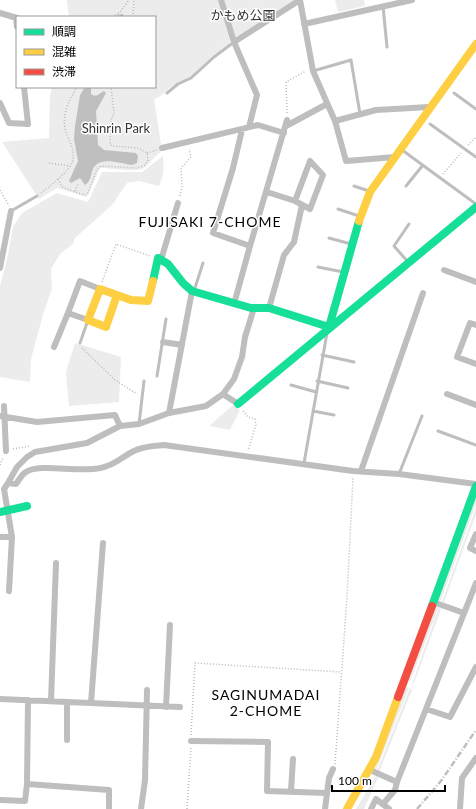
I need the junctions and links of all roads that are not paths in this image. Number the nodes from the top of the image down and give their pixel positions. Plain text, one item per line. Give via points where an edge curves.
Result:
1 (221, 0) edge
2 (300, 0) edge
3 (412, 0) edge
4 (386, 3) edge
5 (0, 13) edge
6 (16, 18) edge
7 (304, 24) junction
8 (234, 42) junction
9 (476, 44) edge
10 (387, 47) dead end
11 (313, 69) junction
12 (24, 88) edge
13 (167, 93) dead end
14 (454, 93) dead end
15 (0, 103) edge
16 (327, 104) junction
17 (429, 107) junction
18 (476, 109) edge
19 (360, 114) junction
20 (335, 121) junction
21 (430, 124) dead end
22 (249, 127) junction
23 (242, 130) junction
24 (284, 133) junction
25 (162, 148) road end
26 (400, 148) junction
27 (395, 157) junction
28 (476, 157) edge
29 (423, 165) junction
30 (354, 186) dead end
31 (406, 186) dead end
32 (267, 192) junction
33 (370, 192) junction
34 (38, 196) road end
35 (295, 201) junction
36 (178, 203) road end
37 (476, 204) edge
38 (302, 205) junction
39 (476, 207) edge
40 (338, 209) dead end
41 (11, 211) joint
42 (360, 216) junction
43 (409, 224) dead end
44 (329, 238) dead end
45 (352, 244) junction
46 (250, 246) junction
47 (159, 259) junction
48 (408, 262) junction
49 (203, 263) dead end
50 (318, 267) dead end
51 (0, 268) edge
52 (444, 270) dead end
53 (345, 272) junction
54 (476, 282) edge
55 (100, 289) junction
56 (193, 291) junction
57 (423, 293) dead end
58 (117, 295) junction
59 (234, 304) junction
60 (254, 308) junction
61 (269, 308) junction
62 (68, 313) junction
63 (166, 319) dead end
64 (88, 320) junction
65 (476, 325) edge
66 (329, 327) junction
67 (163, 342) junction
68 (80, 343) road end
69 (182, 345) junction
70 (54, 347) dead end
71 (322, 355) junction
72 (354, 362) dead end
73 (476, 364) edge
74 (158, 376) dead end
75 (144, 381) dead end
76 (318, 381) junction
77 (291, 385) dead end
78 (348, 388) dead end
79 (316, 392) junction
80 (222, 394) junction
81 (447, 394) dead end
82 (238, 404) joint
83 (476, 405) edge
84 (4, 406) dead end
85 (313, 410) junction
86 (169, 413) junction
87 (334, 415) dead end
88 (2, 416) edge
89 (422, 416) dead end
90 (139, 424) junction
91 (120, 426) junction
92 (438, 431) dead end
93 (476, 444) edge
94 (6, 451) dead end
95 (304, 463) junction
96 (361, 471) junction
97 (399, 474) junction
98 (8, 482) junction
99 (476, 485) edge
100 (27, 506) dead end
101 (4, 510) edge
102 (476, 534) edge
103 (0, 537) edge
104 (12, 537) junction
105 (103, 543) dead end
106 (476, 551) edge
107 (56, 563) dead end
108 (476, 583) edge
109 (9, 591) dead end
110 (433, 602) junction
111 (464, 613) junction
112 (170, 625) dead end
113 (476, 667) edge
114 (147, 690) dead end
115 (0, 699) edge
116 (28, 700) junction
117 (51, 701) junction
118 (67, 702) junction
119 (91, 703) junction
120 (146, 706) junction
121 (166, 707) junction
122 (180, 707) dead end
123 (426, 709) junction
124 (67, 740) dead end
125 (191, 741) road end
126 (476, 758) edge
127 (293, 759) dead end
128 (332, 769) road end
129 (370, 770) junction
130 (397, 782) junction
131 (27, 784) junction
132 (291, 792) junction
133 (327, 793) junction
134 (0, 800) edge
135 (383, 804) junction
136 (108, 809) edge
137 (141, 809) edge
138 (325, 809) edge
139 (347, 809) edge
140 (371, 809) edge
141 (389, 809) edge
142 (460, 809) edge

1 - 8 street
2 - 7 street
2 - 8 street
3 - 4 street
4 - 7 street
4 - 10 lane
5 - 6 street
7 - 11 street
8 - 13 lane via 191,78
8 - 22 street via 257,96
9 - 17 street
11 - 16 street
11 - 19 lane via 351,60
12 - 15 street via 28,124 9,123
14 - 18 lane
16 - 20 street
16 - 24 street via 286,123
17 - 19 street via 376,110
17 - 26 street
19 - 20 street
20 - 27 street via 346,160
21 - 28 lane
22 - 23 street
22 - 24 street via 258,125
23 - 25 street
23 - 46 street via 213,232
24 - 32 street
26 - 27 street
26 - 29 lane
27 - 33 street
29 - 31 lane
29 - 37 lane
30 - 33 lane
32 - 35 street
32 - 46 street
33 - 42 street
34 - 41 lane
35 - 38 street
35 - 38 street via 310,161 322,175 310,209
36 - 47 street
38 - 61 street via 294,242 284,255
39 - 48 street
40 - 42 lane
41 - 51 street
42 - 45 street
43 - 48 lane via 394,246
44 - 45 lane
45 - 53 street
46 - 59 street
47 - 56 street via 170,265 184,286
47 - 58 street via 148,301 131,300
48 - 66 street
49 - 56 lane
50 - 53 lane
52 - 54 street
53 - 66 street
55 - 58 street
55 - 62 street via 80,281
55 - 64 street
56 - 59 street
56 - 69 street
57 - 96 street
58 - 64 street via 106,327
59 - 60 street
60 - 61 street
60 - 80 street via 234,379
61 - 66 street
62 - 64 street
62 - 70 street
63 - 67 lane
64 - 68 lane
65 - 73 street via 470,323 457,357
66 - 71 lane
66 - 82 street
67 - 69 street
67 - 74 lane
69 - 86 street
71 - 72 lane
71 - 76 lane
75 - 90 lane
76 - 78 lane
76 - 79 lane
77 - 79 lane
79 - 85 lane
80 - 82 street
80 - 86 street via 206,406
81 - 83 street
84 - 88 street
85 - 87 lane
85 - 95 lane
86 - 90 street
88 - 91 street via 37,422 115,415
88 - 94 street
89 - 97 lane
90 - 91 street
91 - 98 street via 87,443 35,452 17,467
92 - 93 lane
95 - 96 street
95 - 98 street via 164,445 135,450 108,466 86,470 35,468 25,472 16,484
96 - 97 street
97 - 99 street
98 - 101 street via 4,489
99 - 110 street
100 - 101 street
101 - 104 street
102 - 106 street via 470,548
103 - 104 street
104 - 109 street
105 - 119 street
107 - 117 street
108 - 111 street
110 - 111 street
110 - 129 street
111 - 123 street
112 - 121 street
113 - 123 street via 450,717
114 - 120 street
115 - 116 street
116 - 117 street
116 - 131 street
117 - 118 street
118 - 119 street
118 - 124 street
119 - 120 street
120 - 121 street
120 - 137 street via 145,780
121 - 122 street
123 - 130 street
125 - 132 street via 268,742 267,791
126 - 142 street via 462,778
127 - 132 street
128 - 133 street
129 - 130 street
129 - 139 street
130 - 135 street via 395,790
131 - 134 street via 25,800
131 - 136 street via 109,790
132 - 133 street
133 - 138 street
135 - 140 street via 376,799
135 - 141 street

